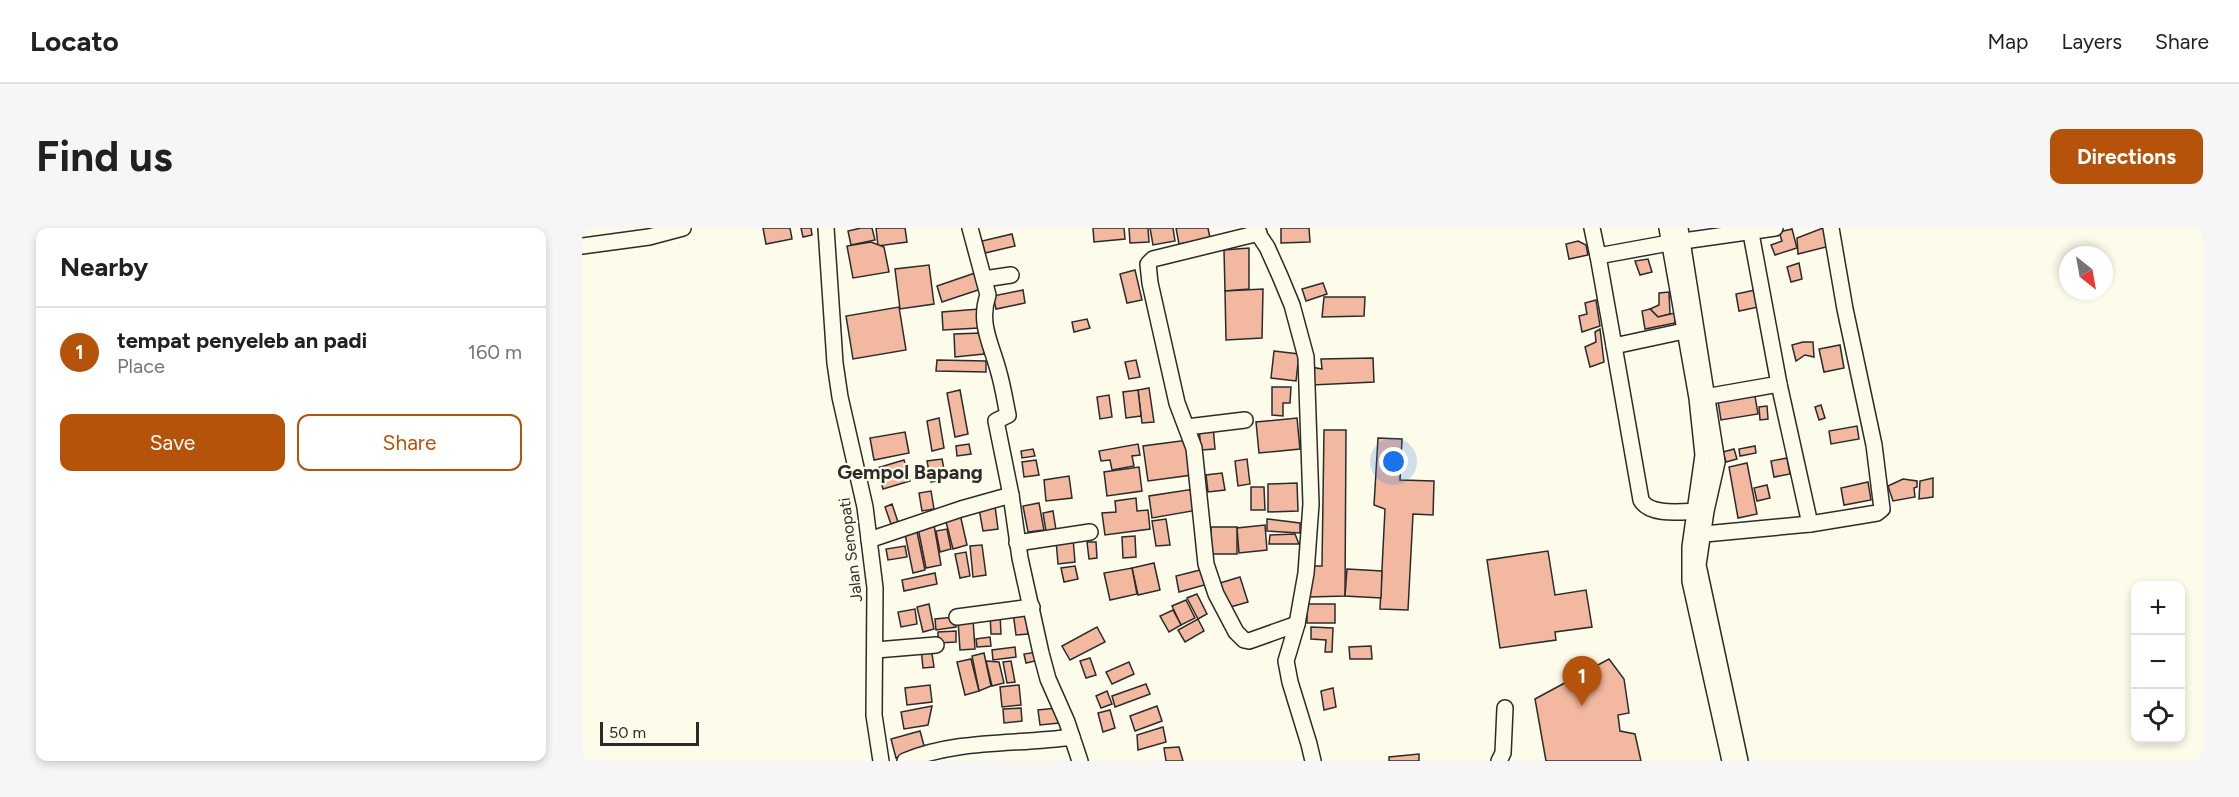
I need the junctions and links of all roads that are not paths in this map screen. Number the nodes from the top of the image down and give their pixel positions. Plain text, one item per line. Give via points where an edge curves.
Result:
1 (682, 228) edge
2 (826, 228) edge
3 (970, 228) edge
4 (1592, 228) edge
5 (1775, 228) edge
6 (1831, 228) edge
7 (1751, 229) edge
8 (1256, 231) edge
9 (1675, 235) edge
10 (582, 246) edge
11 (1598, 256) junction
12 (1011, 274) dead end
13 (984, 279) junction
14 (1684, 331) junction
15 (1614, 346) junction
16 (1779, 384) junction
17 (1702, 398) junction
18 (1245, 420) dead end
19 (1187, 427) junction
20 (1011, 495) junction
21 (1700, 511) junction
22 (1810, 524) junction
23 (1090, 532) dead end
24 (1697, 535) junction
25 (870, 540) junction
26 (1017, 543) junction
27 (1032, 607) junction
28 (957, 617) dead end
29 (1297, 624) junction
30 (936, 645) dead end
31 (876, 650) junction
32 (1723, 706) junction
33 (1505, 708) dead end
34 (1072, 737) junction
35 (881, 761) edge
36 (905, 761) edge
37 (1080, 761) edge
38 (1312, 761) edge
39 (1499, 761) edge
40 (1730, 761) edge
41 (1740, 761) edge

1 - 10 street via 649,237
2 - 25 street, Jalan Senopati via 835,363
3 - 13 street
4 - 11 street
5 - 7 street
6 - 22 street via 1883,506 1877,513
7 - 9 street
7 - 16 street
8 - 19 street via 1149,262 1155,308 1177,403
8 - 29 street via 1274,261 1292,305 1306,357 1311,504 1306,573
9 - 11 street
9 - 14 street
9 - 17 street
11 - 15 street
12 - 13 street
13 - 20 street via 988,295 985,332 999,371 1008,415 996,421
14 - 15 street
14 - 17 street
15 - 21 street via 1641,500 1646,507 1658,511
16 - 17 street
16 - 22 street
17 - 21 street via 1710,453
18 - 19 street
19 - 29 street via 1194,448 1195,517 1206,564 1241,638 1249,641
20 - 25 street
20 - 26 street
21 - 24 street
22 - 24 street
23 - 26 street
24 - 32 street via 1698,564
25 - 31 street, Jalan Senopati
26 - 27 street
27 - 28 street
27 - 34 street via 1048,679
29 - 38 street via 1286,661
30 - 31 street
31 - 35 street, Jalan Senopati via 874,715
32 - 40 street
32 - 41 street
33 - 39 street via 1503,753
34 - 36 street via 948,747
34 - 37 street

